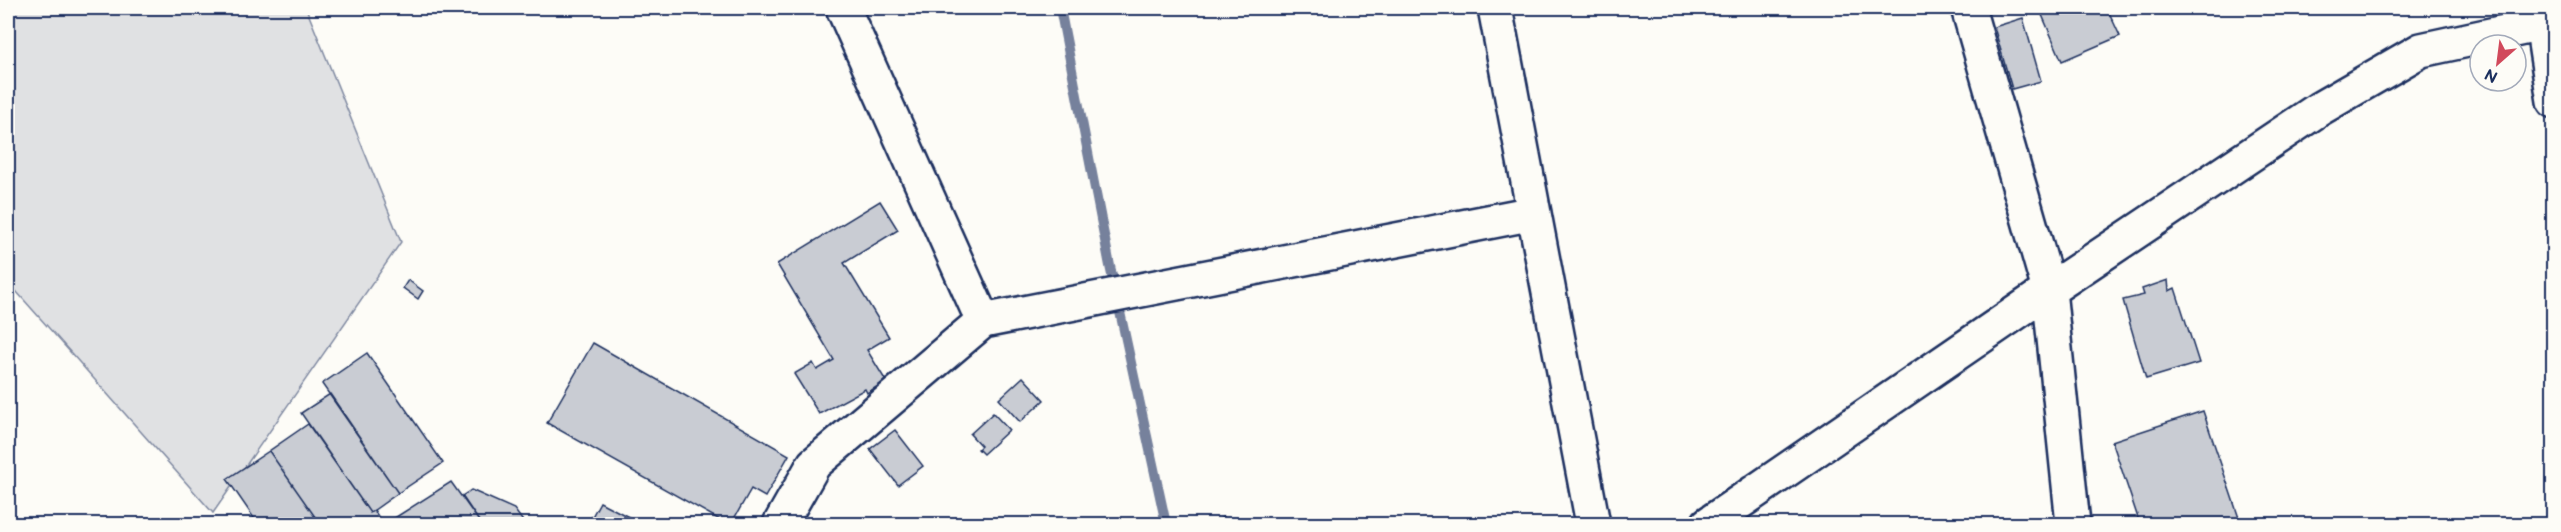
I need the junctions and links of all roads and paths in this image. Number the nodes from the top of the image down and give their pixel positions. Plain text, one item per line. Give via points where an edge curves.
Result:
1 (843, 8) edge
2 (1495, 8) edge
3 (1968, 8) edge
4 (2546, 19) edge
5 (2553, 101) edge
6 (1534, 213) junction
7 (2049, 290) junction
8 (983, 321) junction
9 (780, 525) edge
10 (1593, 525) edge
11 (1708, 525) edge
12 (2073, 525) edge

1 - 8 street
2 - 6 street
3 - 7 street
4 - 5 street
4 - 7 street via 2421,50 2319,109
6 - 8 street
6 - 10 street
7 - 11 street
7 - 12 street
8 - 9 street via 814,464

